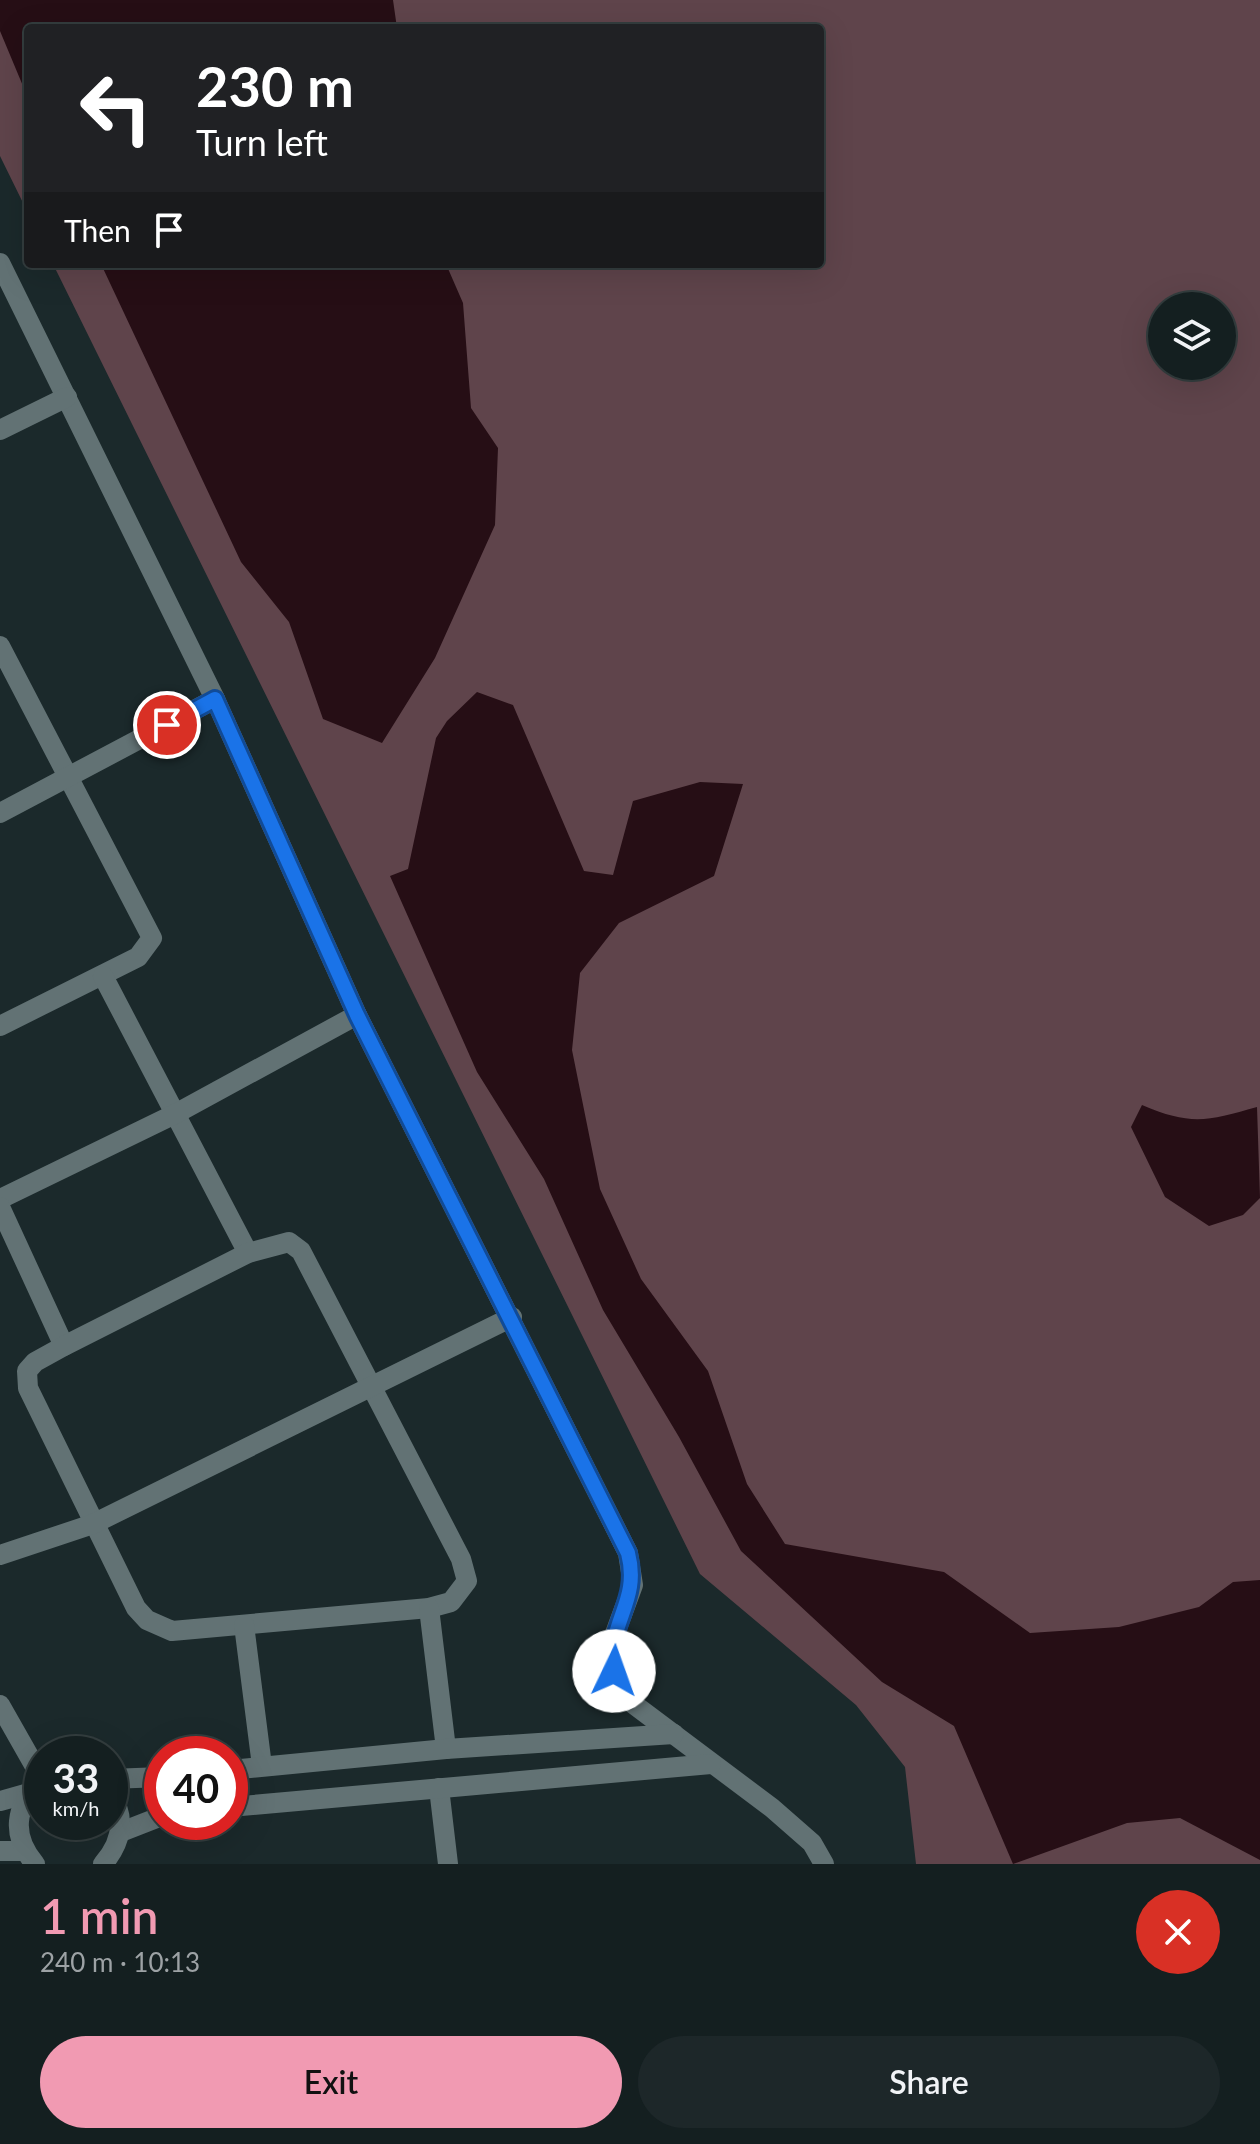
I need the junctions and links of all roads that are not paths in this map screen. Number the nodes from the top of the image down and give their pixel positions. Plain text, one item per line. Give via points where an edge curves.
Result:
1 (0, 263) edge
2 (67, 397) junction
3 (0, 430) edge
4 (0, 646) edge
5 (215, 699) junction
6 (71, 776) junction
7 (0, 813) edge
8 (103, 976) junction
9 (357, 1015) junction
10 (0, 1026) edge
11 (177, 1113) junction
12 (0, 1199) edge
13 (0, 1207) edge
14 (248, 1253) junction
15 (512, 1317) junction
16 (64, 1346) junction
17 (372, 1387) junction
18 (93, 1524) junction
19 (0, 1555) edge
20 (429, 1608) junction
21 (244, 1625) junction
22 (0, 1705) edge
23 (674, 1734) junction
24 (446, 1749) junction
25 (24, 1756) edge
26 (711, 1764) junction
27 (262, 1766) junction
28 (248, 1768) edge
29 (439, 1788) junction
30 (24, 1791) edge
31 (0, 1801) edge
32 (248, 1805) edge
33 (24, 1810) edge
34 (118, 1840) edge
35 (0, 1851) edge
36 (29, 1857) edge
37 (103, 1864) edge
38 (448, 1864) edge
39 (824, 1864) edge

1 - 2 street
2 - 3 street
2 - 5 street
4 - 6 street
5 - 6 street
5 - 9 street
6 - 7 street
6 - 8 street via 152,938 138,957
8 - 10 street
8 - 11 street
9 - 11 street
9 - 15 street
11 - 12 street
11 - 14 street
13 - 16 street
14 - 16 street
14 - 17 street via 289,1242 301,1251
15 - 17 street
15 - 23 street via 628,1553 633,1585 610,1647 614,1671 632,1703
16 - 18 street via 27,1371 28,1388
17 - 18 street
17 - 20 street via 461,1559 467,1581 451,1602
18 - 19 street
18 - 21 street via 147,1620 172,1631
20 - 21 street
20 - 24 street
21 - 27 street
22 - 25 street
23 - 24 street
23 - 26 street
24 - 27 street
26 - 29 street
26 - 39 street via 812,1843
27 - 28 street
29 - 32 street
29 - 38 street
30 - 31 street
33 - 36 street via 18,1821
34 - 37 street
35 - 36 street

